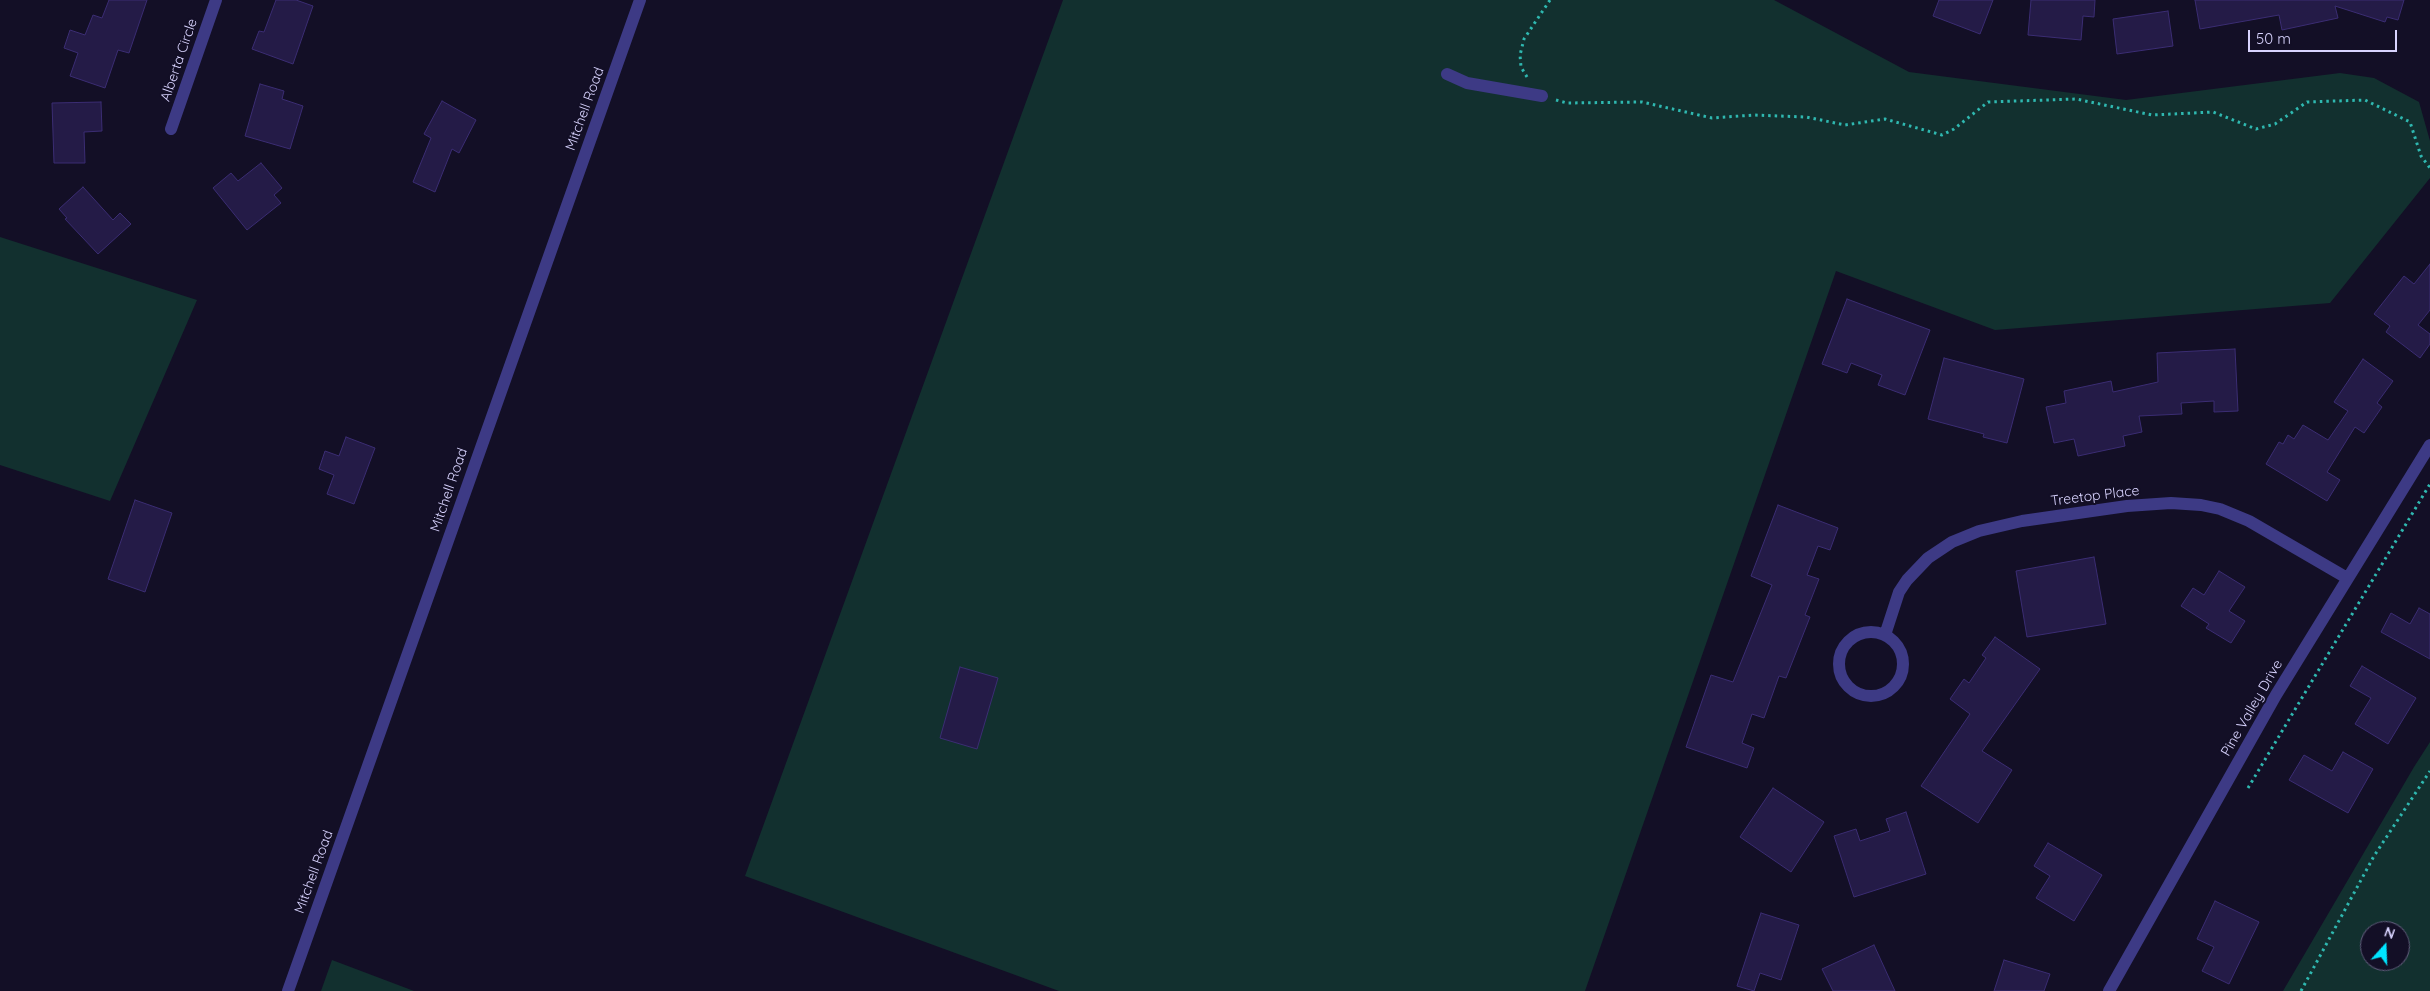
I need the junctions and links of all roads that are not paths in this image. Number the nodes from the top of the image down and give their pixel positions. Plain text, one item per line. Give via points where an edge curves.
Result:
1 (216, 0) edge
2 (640, 0) edge
3 (1447, 74) dead end
4 (1542, 96) road end
5 (171, 129) dead end
6 (2430, 445) edge
7 (2347, 578) junction
8 (1885, 635) junction
9 (288, 991) edge
10 (2109, 991) edge

1 - 5 street, Alberta Circle
2 - 9 street, Mitchell Road
3 - 4 street via 1467,84
6 - 7 street, Pine Valley Drive
7 - 8 street, Treetop Place via 2248,521 2220,509 2171,503 2127,506 2022,520 1952,542 1928,558 1907,580 1899,592
7 - 10 street, Pine Valley Drive via 2276,694
8 - 8 street via 1863,633 1848,641 1841,651 1838,662 1840,674 1854,692 1868,697 1879,696 1890,691 1900,680 1903,658 1899,648

